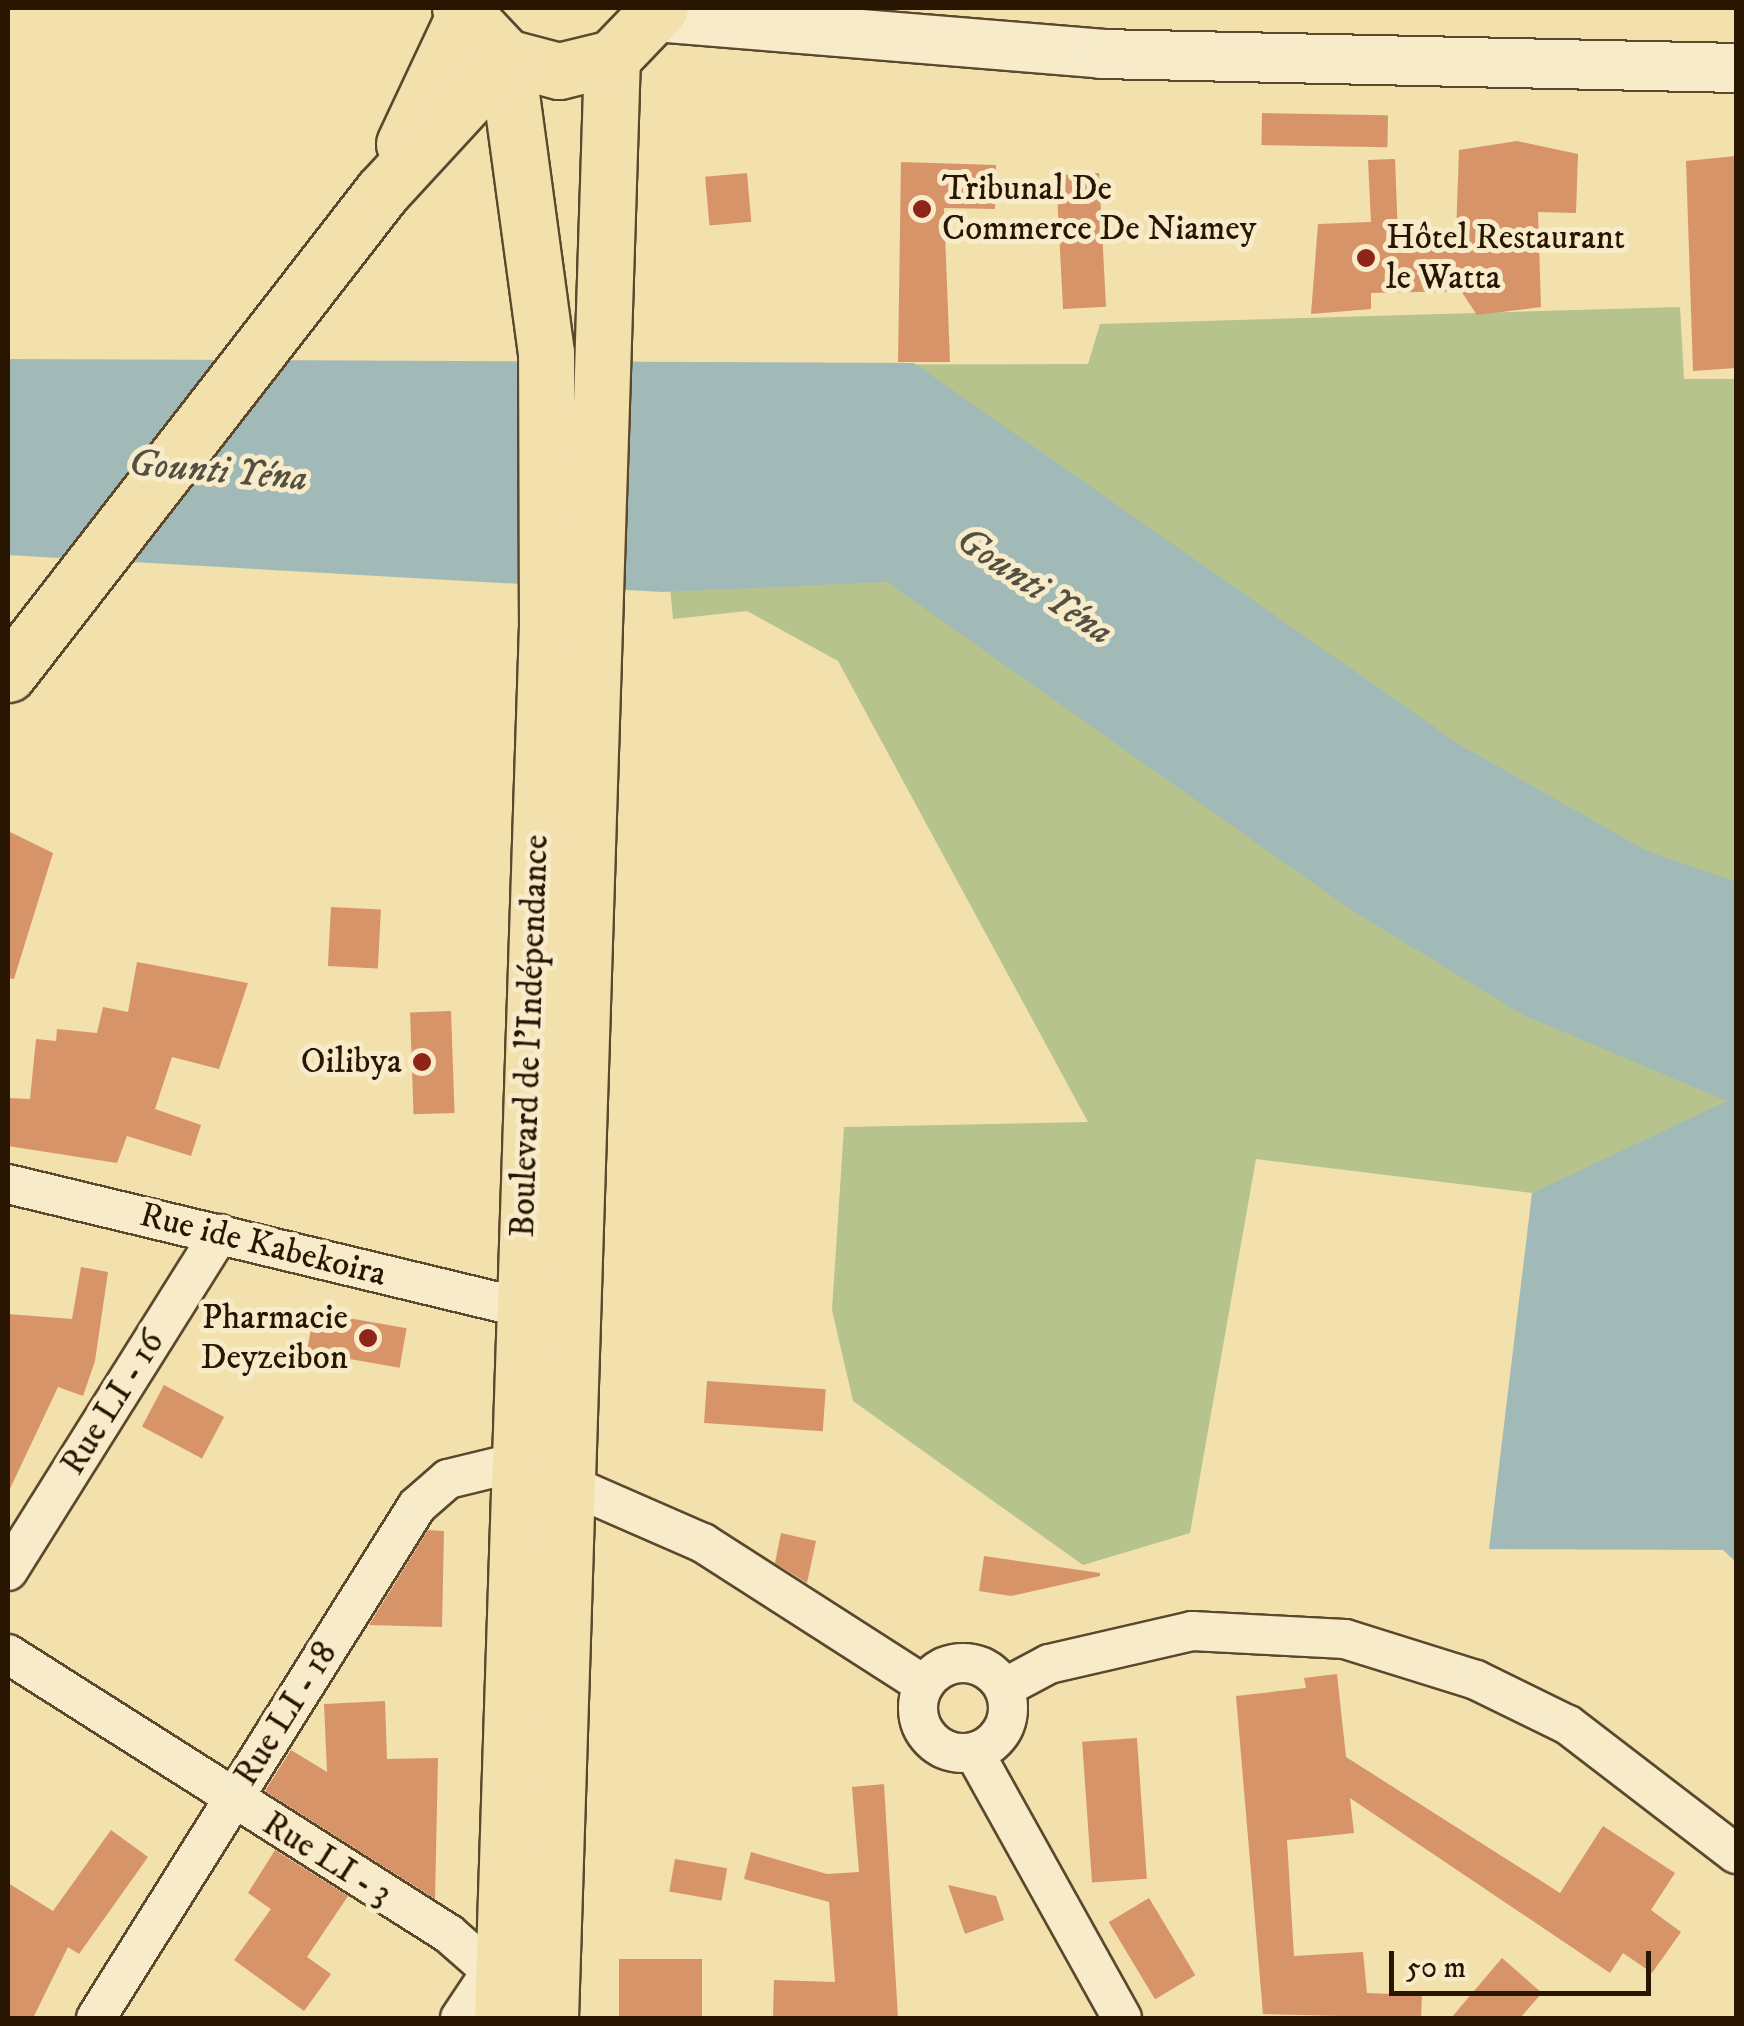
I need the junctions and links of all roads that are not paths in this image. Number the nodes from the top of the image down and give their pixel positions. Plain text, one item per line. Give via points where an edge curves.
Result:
1 (831, 8) edge
2 (462, 12) edge
3 (657, 12) edge
4 (881, 29) junction
5 (506, 57) junction
6 (612, 58) junction
7 (1736, 68) edge
8 (382, 192) junction
9 (14, 665) edge
10 (8, 1184) edge
11 (219, 1234) junction
12 (518, 1307) junction
13 (518, 1462) junction
14 (570, 1485) junction
15 (8, 1571) edge
16 (8, 1654) edge
17 (924, 1685) junction
18 (1004, 1688) junction
19 (974, 1752) junction
20 (232, 1799) junction
21 (1736, 1854) edge
22 (501, 2005) edge
23 (96, 2018) edge
24 (1122, 2018) edge

1 - 4 street
2 - 5 main road
2 - 8 main road
3 - 4 street
3 - 6 main road
4 - 7 street via 1101,54
5 - 6 main road via 559,71
5 - 8 main road
5 - 12 main road, Boulevard de l'Indépendance via 546,353 547,628
6 - 14 main road, Boulevard de l'Indépendance via 601,632
8 - 9 main road
10 - 11 street, Rue ide Kabekoira
11 - 12 street, Rue ide Kabekoira
11 - 15 street, Rue LI - 16
12 - 13 main road, Boulevard de l'Indépendance
13 - 20 street, Rue LI - 18 via 448,1479 418,1506
13 - 22 main road, Boulevard de l'Indépendance
14 - 17 street via 703,1543
14 - 22 main road, Boulevard de l'Indépendance
16 - 20 street, Rue LI - 3
17 - 18 street via 944,1666 972,1663
17 - 19 street via 918,1715 932,1741
18 - 19 street via 1005,1728
18 - 21 street via 1049,1664 1192,1631 1346,1639 1476,1680 1568,1725
19 - 24 street
20 - 22 street, Rue LI - 3 via 449,1934
20 - 23 street, Rue LI - 18

